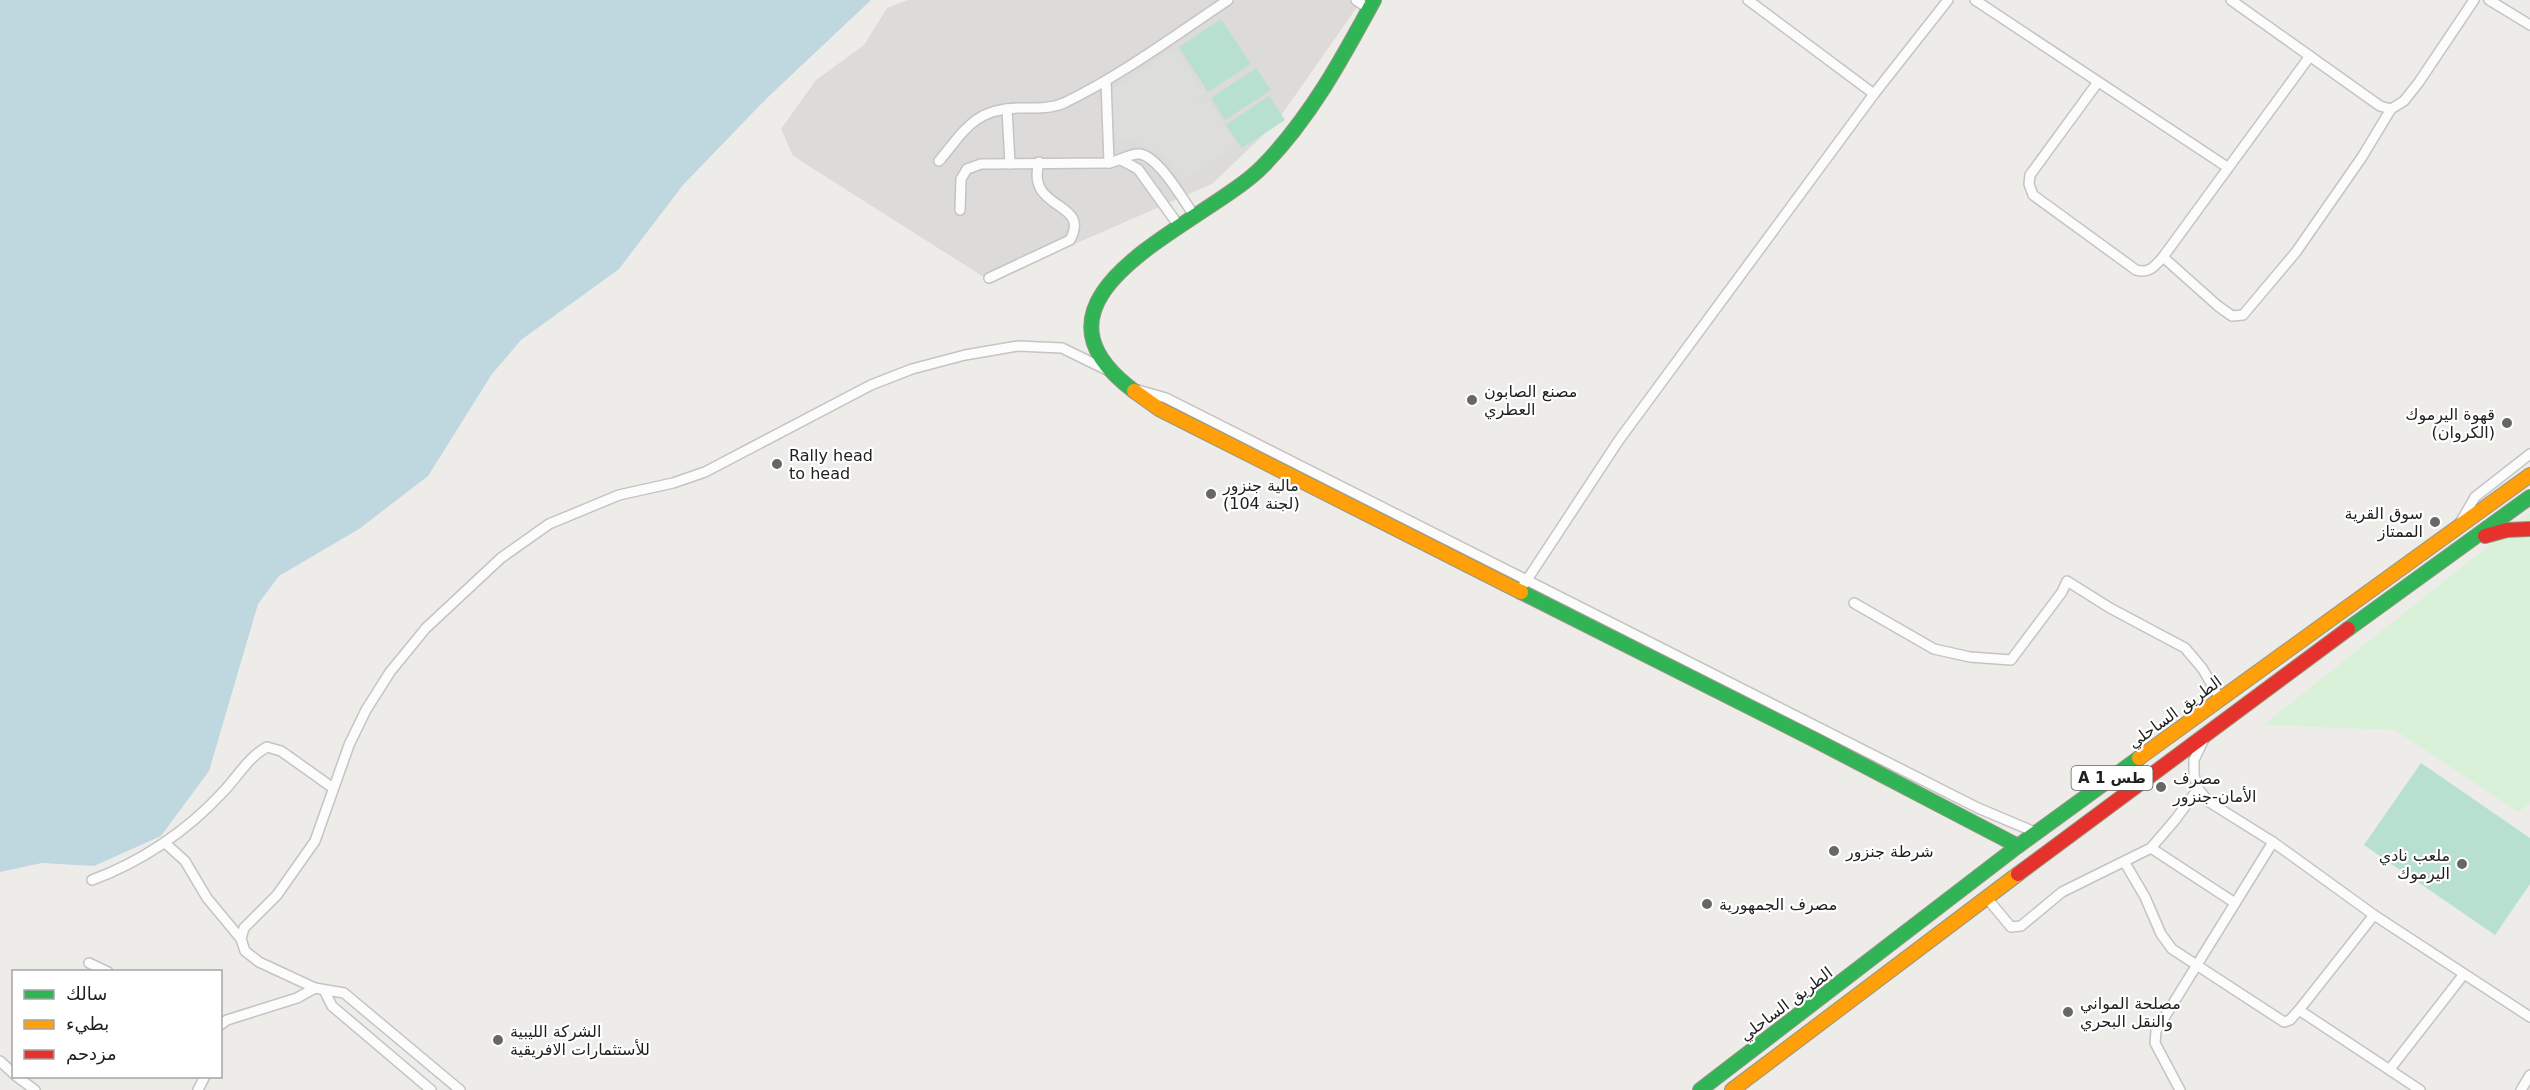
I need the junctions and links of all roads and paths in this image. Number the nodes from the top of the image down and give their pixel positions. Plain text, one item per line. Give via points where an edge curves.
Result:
1 (1227, 0) edge
2 (1356, 0) edge
3 (1748, 0) edge
4 (1948, 0) edge
5 (1975, 0) edge
6 (2231, 0) edge
7 (2474, 0) edge
8 (2489, 0) edge
9 (1371, 4) edge
10 (2530, 25) edge
11 (2310, 56) junction
12 (1106, 81) junction
13 (2098, 82) junction
14 (1874, 94) junction
15 (1007, 109) junction
16 (2391, 109) junction
17 (1121, 160) junction
18 (939, 161) dead end
19 (1039, 162) junction
20 (1109, 163) junction
21 (1010, 164) junction
22 (2227, 167) junction
23 (960, 210) dead end
24 (1195, 217) junction
25 (1179, 226) junction
26 (2163, 257) junction
27 (989, 278) dead end
28 (1107, 370) junction
29 (2530, 454) edge
30 (2530, 475) edge
31 (2530, 497) edge
32 (2457, 528) junction
33 (2530, 529) edge
34 (1431, 540) junction
35 (2470, 542) junction
36 (1527, 578) junction
37 (1519, 592) junction
38 (1854, 603) dead end
39 (2221, 700) junction
40 (2207, 732) junction
41 (333, 788) junction
42 (2198, 789) junction
43 (2037, 833) junction
44 (2273, 842) junction
45 (165, 843) junction
46 (2018, 846) junction
47 (2151, 848) junction
48 (2125, 863) junction
49 (92, 880) dead end
50 (1986, 897) junction
51 (2235, 903) junction
52 (2374, 915) junction
53 (240, 939) junction
54 (89, 963) dead end
55 (2198, 965) junction
56 (104, 970) edge
57 (2464, 974) junction
58 (319, 989) junction
59 (2299, 1010) junction
60 (2530, 1017) edge
61 (222, 1024) edge
62 (0, 1061) edge
63 (435, 1068) junction
64 (2390, 1069) junction
65 (12, 1072) edge
66 (2530, 1075) edge
67 (19, 1078) edge
68 (423, 1083) junction
69 (35, 1090) edge
70 (432, 1090) edge
71 (460, 1090) edge
72 (1700, 1090) edge
73 (1732, 1090) edge
74 (2180, 1090) edge
75 (2420, 1090) edge
76 (2521, 1090) edge

1 - 12 street
2 - 9 street
3 - 14 street
4 - 14 street
5 - 13 street
6 - 11 street
7 - 16 street via 2419,82 2404,101
8 - 10 street
9 - 24 main road via 1310,107 1279,148 1260,169
11 - 16 street via 2380,106
11 - 22 street
12 - 15 street via 1062,104
12 - 20 street
13 - 22 street
13 - 26 street via 2043,155 2030,175 2029,184 2037,200 2136,270 2144,273
14 - 36 street via 1619,440
15 - 18 street via 993,110 975,120
15 - 21 street
16 - 26 street via 2296,252 2243,315 2232,316 2218,306
17 - 20 street
17 - 24 street via 1130,155 1148,157
17 - 25 street via 1138,169
19 - 20 street
19 - 21 street
19 - 27 street via 1036,183 1041,192 1065,208 1075,224 1074,232 1070,240
21 - 23 street via 981,164 967,169 962,179
22 - 26 street
24 - 25 main road
25 - 28 main road via 1135,257 1103,293 1091,325 1092,341
28 - 34 main road via 1159,410 1220,433
28 - 41 street via 1062,348 1018,346 912,369 871,385 705,472 619,495 549,524 501,558 426,628 390,672 366,710
29 - 32 street via 2475,497
30 - 32 main road, الطريق الساحلي / A 1 طس
31 - 35 main road, A 1 طس
32 - 39 main road, الطريق الساحلي / A 1 طس
33 - 35 main road via 2507,530
34 - 36 street
34 - 37 main road
35 - 40 main road, A 1 طس
36 - 37 street
36 - 43 street via 1978,808
37 - 46 main road
38 - 39 street via 1934,649 2011,660 2067,581 2185,648
39 - 43 main road, الطريق الساحلي / A 1 طس
40 - 42 street via 2194,760 2193,775
40 - 50 main road, A 1 طس
41 - 45 street via 281,751 267,747
41 - 53 street via 315,841 277,895 244,928
42 - 44 street via 2209,801
42 - 47 street
43 - 46 main road, الطريق الساحلي / A 1 طس
44 - 51 street
44 - 52 street
45 - 49 street via 116,872
45 - 53 street via 185,861 207,898
46 - 72 main road, الطريق الساحلي / A 1 طس
47 - 48 street
47 - 51 street
48 - 50 street via 2062,892 2016,928 2004,921
48 - 55 street via 2166,943
50 - 73 main road, A 1 طس
51 - 55 street
52 - 57 street
52 - 59 street
53 - 58 street via 245,951 259,962
54 - 56 street
55 - 59 street via 2281,1021 2290,1020
55 - 74 street via 2156,1031 2155,1043
57 - 60 street
57 - 64 street
58 - 61 street
58 - 63 street via 344,993
58 - 68 street via 332,1006
59 - 64 street
62 - 65 street
63 - 68 street
63 - 71 street
64 - 75 street
66 - 76 street
67 - 69 street
68 - 70 street

